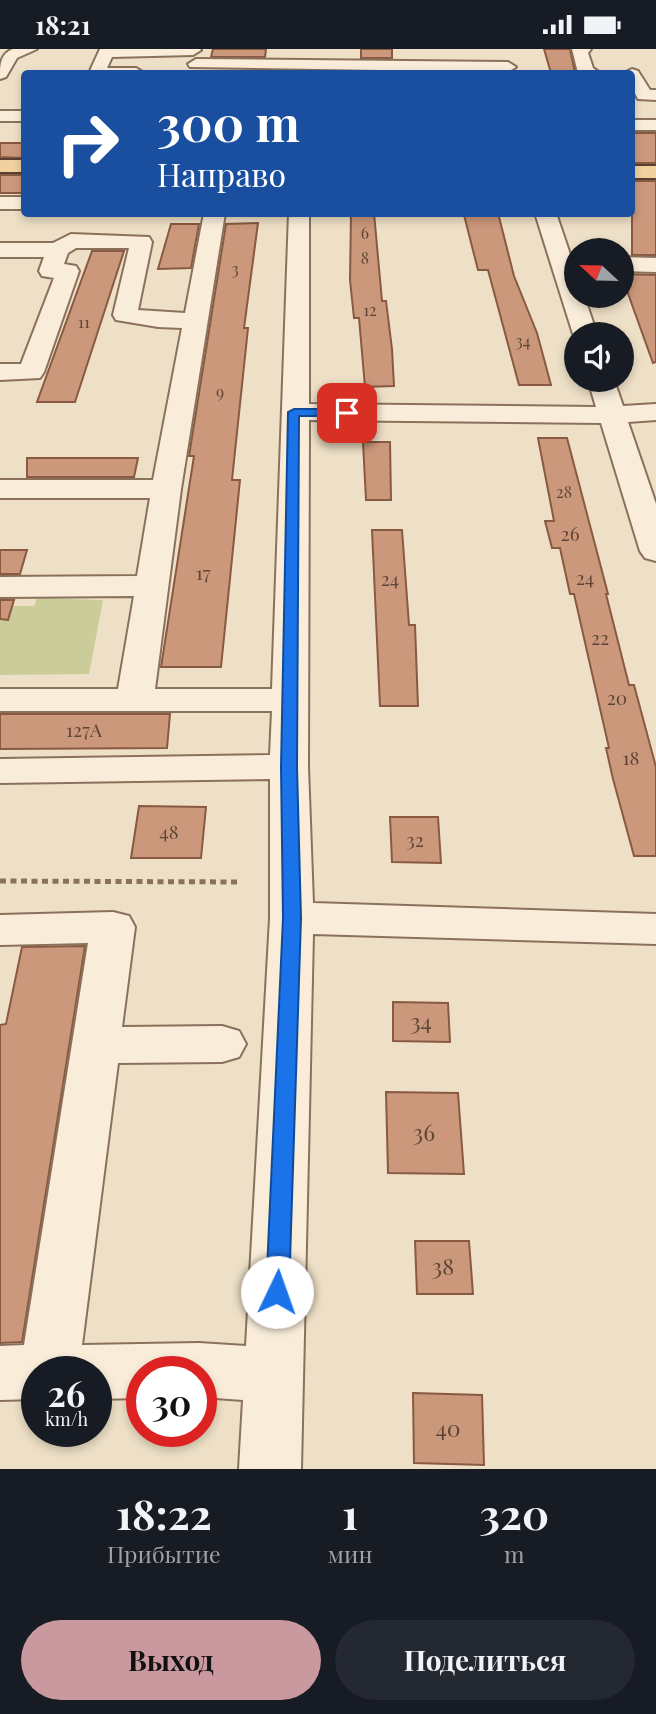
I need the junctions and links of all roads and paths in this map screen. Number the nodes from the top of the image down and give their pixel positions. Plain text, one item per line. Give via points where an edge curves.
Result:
1 (29, 49) edge
2 (432, 49) edge
3 (504, 49) edge
4 (583, 49) edge
5 (194, 59) edge
6 (433, 66) junction
7 (98, 70) edge
8 (509, 70) edge
9 (585, 70) edge
10 (0, 74) edge
11 (656, 74) edge
12 (638, 82) edge
13 (656, 95) edge
14 (0, 116) edge
15 (21, 116) edge
16 (635, 125) edge
17 (656, 125) edge
18 (0, 166) edge
19 (21, 166) edge
20 (635, 171) edge
21 (656, 172) edge
22 (0, 203) edge
23 (21, 203) edge
24 (214, 217) edge
25 (299, 217) edge
26 (547, 217) edge
27 (0, 250) edge
28 (58, 250) junction
29 (564, 255) edge
30 (634, 264) edge
31 (656, 265) edge
32 (194, 321) junction
33 (0, 372) edge
34 (605, 392) edge
35 (294, 412) junction
36 (656, 412) edge
37 (613, 415) junction
38 (0, 489) edge
39 (166, 489) junction
40 (656, 551) edge
41 (152, 586) junction
42 (0, 587) edge
43 (135, 699) junction
44 (290, 699) junction
45 (0, 700) edge
46 (289, 767) junction
47 (0, 771) edge
48 (0, 881) edge
49 (241, 882) dead end
50 (292, 918) junction
51 (656, 929) edge
52 (0, 930) edge
53 (222, 1044) dead end
54 (96, 1045) junction
55 (53, 1356) edge
56 (112, 1371) edge
57 (21, 1372) edge
58 (0, 1373) edge
59 (273, 1375) junction
60 (270, 1469) edge

1 - 10 street via 11,55
2 - 6 street
3 - 8 street
4 - 9 street via 579,50
5 - 6 street
5 - 7 street via 106,52
6 - 8 street
11 - 12 street
12 - 13 street via 644,95
14 - 15 street
16 - 17 street
18 - 19 main road
20 - 21 main road
22 - 23 street
24 - 32 street
25 - 35 street
26 - 29 street
27 - 28 street
28 - 32 street via 71,241 141,242 125,315
28 - 33 street via 50,271 68,271 31,372
30 - 31 street
32 - 39 street
34 - 37 street
35 - 37 street
35 - 44 street
36 - 37 street
37 - 40 street
38 - 39 street
39 - 41 street
41 - 42 street
41 - 43 street
43 - 44 street
43 - 45 street
44 - 46 street
46 - 47 street
46 - 50 street
48 - 49 path
50 - 51 street
50 - 59 street
52 - 54 street via 113,927
53 - 54 street
54 - 55 street
56 - 59 street
57 - 58 street
59 - 60 street

